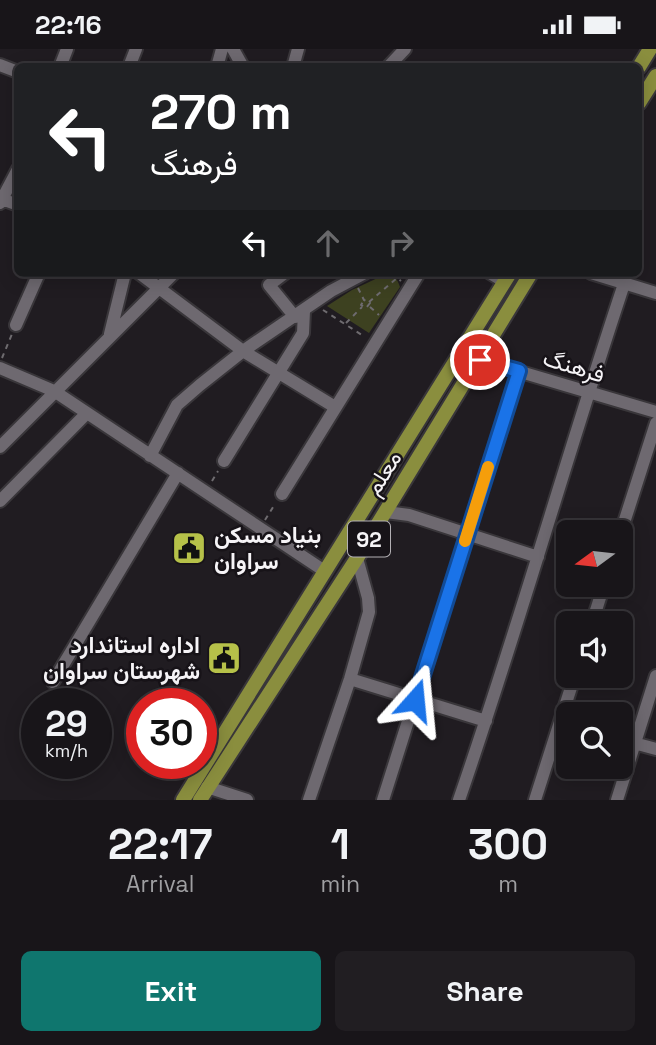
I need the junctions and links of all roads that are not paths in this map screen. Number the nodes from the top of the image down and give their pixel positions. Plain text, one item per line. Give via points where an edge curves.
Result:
1 (656, 76) edge
2 (642, 98) edge
3 (14, 177) edge
4 (1, 201) edge
5 (37, 277) edge
6 (124, 277) edge
7 (144, 277) edge
8 (170, 277) edge
9 (280, 277) edge
10 (356, 277) edge
11 (416, 277) edge
12 (507, 277) edge
13 (529, 277) edge
14 (603, 277) edge
15 (624, 284) junction
16 (158, 289) junction
17 (656, 293) edge
18 (304, 311) junction
19 (16, 325) road end
20 (110, 337) junction
21 (463, 349) junction
22 (243, 351) junction
23 (480, 360) junction
24 (0, 368) edge
25 (519, 371) junction
26 (279, 374) junction
27 (54, 391) junction
28 (588, 392) junction
29 (335, 407) junction
30 (656, 412) edge
31 (87, 413) junction
32 (656, 423) edge
33 (0, 447) edge
34 (150, 456) junction
35 (224, 461) road end
36 (178, 473) junction
37 (282, 494) road end
38 (0, 501) edge
39 (386, 512) junction
40 (625, 520) edge
41 (467, 535) junction
42 (538, 557) junction
43 (357, 558) junction
44 (323, 570) junction
45 (656, 676) edge
46 (350, 679) junction
47 (53, 682) dead end
48 (571, 688) edge
49 (415, 700) junction
50 (486, 721) junction
51 (634, 743) junction
52 (656, 749) edge
53 (204, 794) edge
54 (183, 800) edge
55 (247, 800) edge
56 (309, 800) edge
57 (383, 800) edge
58 (459, 800) edge
59 (535, 800) edge
60 (617, 800) edge

1 - 2 main road
3 - 4 street
5 - 19 street
6 - 20 street
7 - 16 street
8 - 16 street
9 - 18 street via 269,285
10 - 18 street
11 - 29 street
12 - 21 main road, معلم / 92
13 - 23 main road, معلم / 92
14 - 15 street
15 - 17 street
15 - 28 street
16 - 20 street
16 - 22 street
18 - 22 street
18 - 26 street via 303,333
20 - 27 street
21 - 23 main road
21 - 44 main road, معلم / 92
22 - 26 street
22 - 34 street via 177,405
23 - 25 street, فرهنگ
23 - 39 main road, معلم / 92
24 - 27 street
25 - 28 street, فرهنگ
25 - 41 street
26 - 29 street
26 - 35 street
27 - 31 street
27 - 33 street
28 - 30 street, فرهنگ
28 - 42 street
29 - 37 street
31 - 34 street
31 - 38 street
32 - 40 street
34 - 36 street
36 - 44 street
36 - 47 street
39 - 41 street
39 - 43 main road, معلم / 92
41 - 42 street
41 - 49 street
42 - 50 street
43 - 46 street via 369,612
43 - 53 main road, معلم / 92
44 - 54 main road, معلم / 92
45 - 51 street
46 - 49 street
46 - 56 street
48 - 59 street
49 - 50 street
49 - 57 street
50 - 58 street
51 - 52 street
51 - 60 street
53 - 55 street

